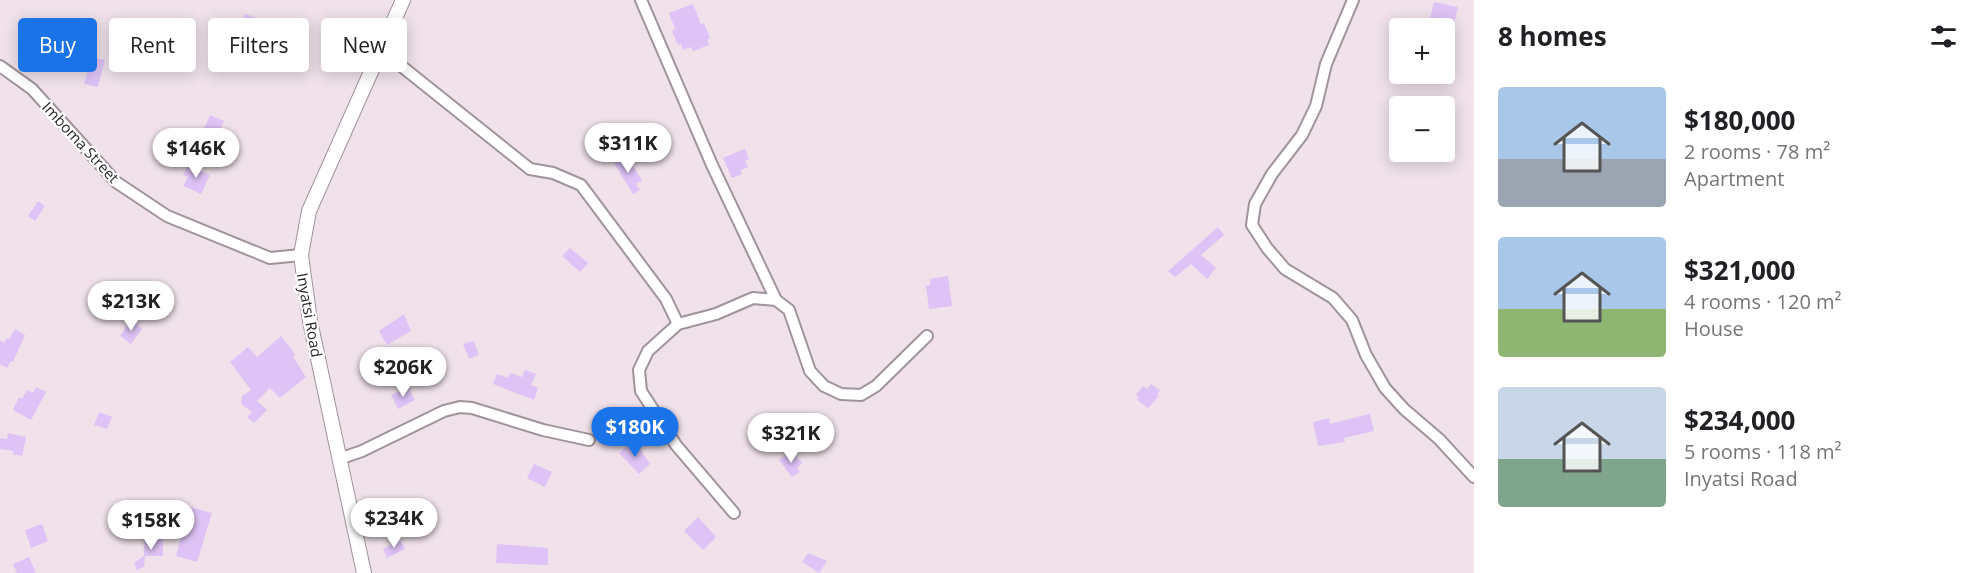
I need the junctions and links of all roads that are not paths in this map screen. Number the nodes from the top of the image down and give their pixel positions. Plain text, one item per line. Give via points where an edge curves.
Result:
1 (403, 0) edge
2 (641, 0) edge
3 (1353, 0) edge
4 (395, 18) edge
5 (0, 66) edge
6 (407, 71) edge
7 (370, 72) edge
8 (301, 255) junction
9 (776, 300) junction
10 (678, 324) junction
11 (927, 336) dead end
12 (589, 440) dead end
13 (339, 459) junction
14 (1474, 477) edge
15 (734, 513) dead end
16 (364, 573) edge

1 - 4 street, Inyatsi Road
2 - 9 street
3 - 14 street via 1326,64 1316,106 1302,135 1255,204 1252,225 1286,269 1333,298 1352,320 1385,388
5 - 8 street, Imboma Street via 32,89 116,182 167,216 270,258
6 - 10 street via 530,169 581,186 666,299
7 - 8 street, Inyatsi Road via 309,211
8 - 13 street, Inyatsi Road via 310,321
9 - 10 street via 753,298
9 - 11 street via 789,310 810,371 824,386 842,394 861,395 876,386
10 - 15 street via 648,351 639,370 640,391 676,445
12 - 13 street via 460,407
13 - 16 street, Inyatsi Road

